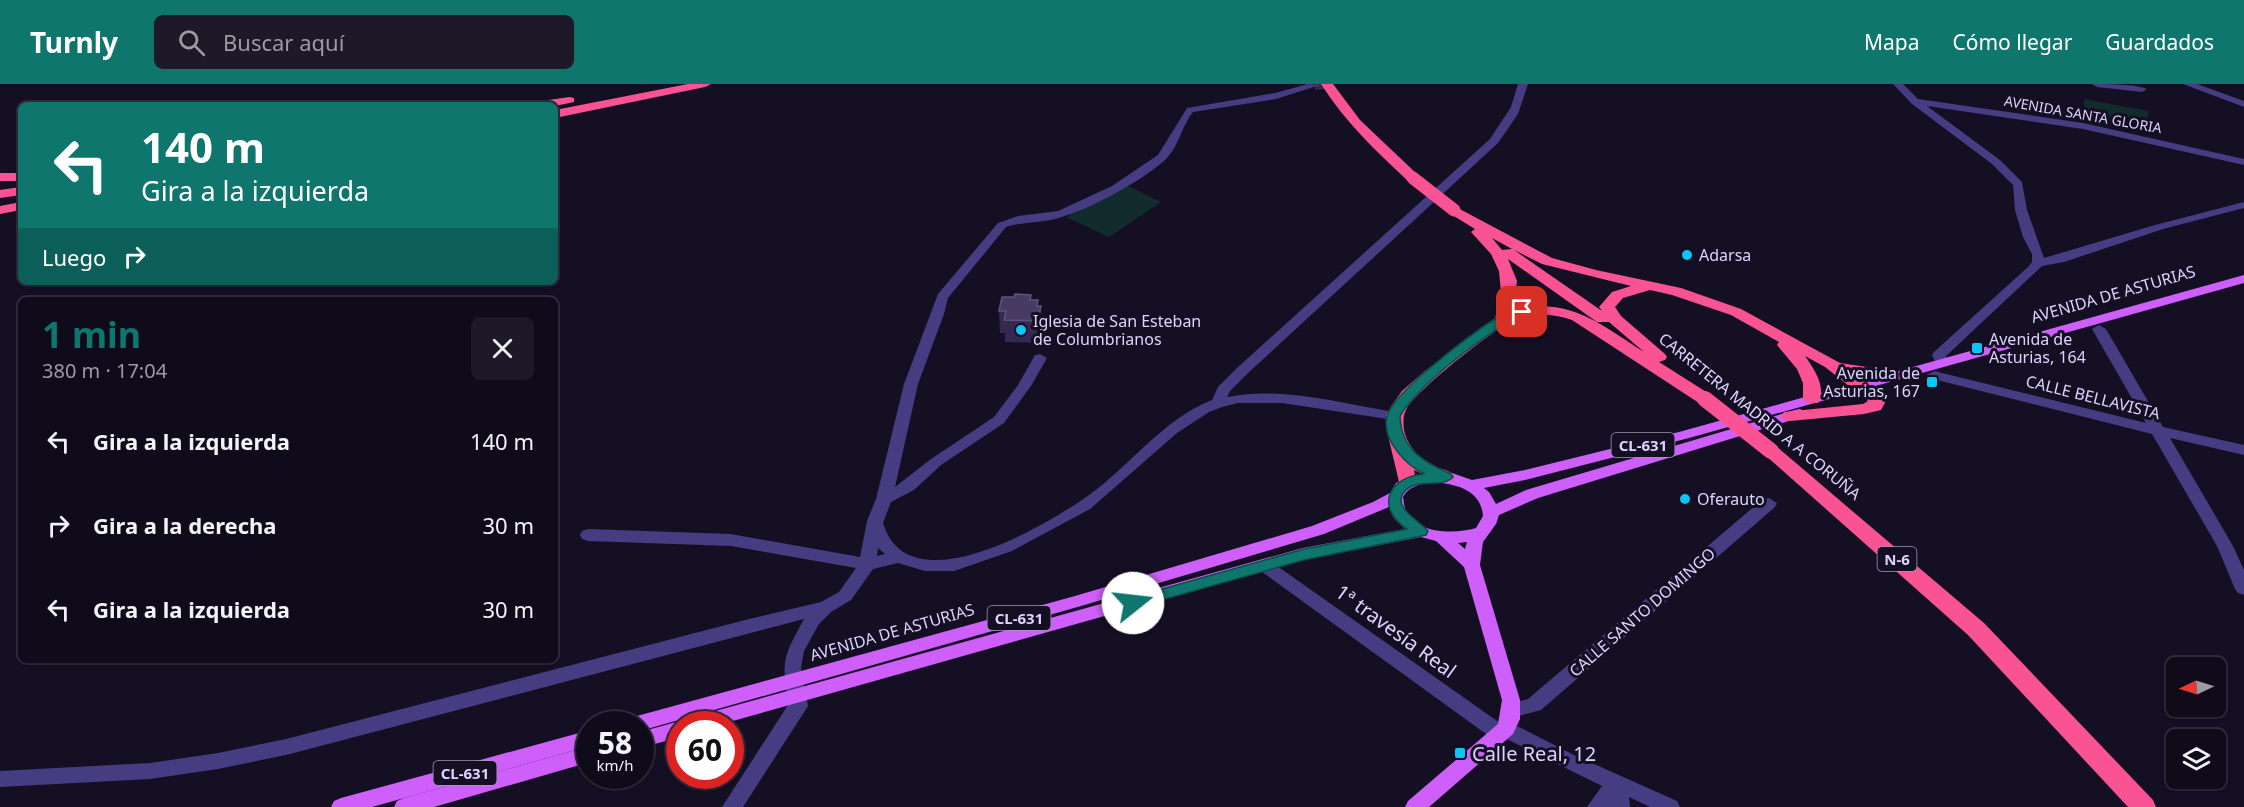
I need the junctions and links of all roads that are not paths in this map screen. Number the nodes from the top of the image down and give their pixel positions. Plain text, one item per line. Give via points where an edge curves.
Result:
1 (648, 84) edge
2 (705, 84) edge
3 (1523, 84) edge
4 (1898, 84) edge
5 (2097, 84) edge
6 (2188, 84) edge
7 (1321, 85) edge
8 (2142, 89) dead end
9 (1915, 102) junction
10 (2242, 102) edge
11 (558, 104) edge
12 (558, 105) edge
13 (2244, 162) edge
14 (0, 177) edge
15 (18, 177) edge
16 (18, 191) edge
17 (0, 194) edge
18 (18, 205) edge
19 (2244, 205) edge
20 (0, 208) edge
21 (1454, 210) junction
22 (2038, 263) junction
23 (2244, 279) edge
24 (2244, 289) edge
25 (1676, 291) junction
26 (1502, 320) junction
27 (2099, 329) junction
28 (1771, 332) junction
29 (1040, 358) dead end
30 (1836, 367) junction
31 (1938, 369) junction
32 (1894, 376) junction
33 (1862, 386) junction
34 (1813, 391) junction
35 (1705, 399) junction
36 (1218, 402) junction
37 (1394, 416) junction
38 (1790, 416) joint
39 (2160, 432) junction
40 (1398, 443) junction
41 (2244, 450) edge
42 (1446, 477) junction
43 (1471, 485) junction
44 (1401, 489) junction
45 (884, 499) junction
46 (1768, 503) dead end
47 (1492, 512) junction
48 (875, 521) junction
49 (1421, 531) junction
50 (1480, 532) junction
51 (588, 535) dead end
52 (1442, 537) junction
53 (898, 557) junction
54 (867, 564) junction
55 (1264, 565) junction
56 (1472, 565) junction
57 (2244, 588) edge
58 (825, 608) junction
59 (796, 689) junction
60 (734, 711) edge
61 (654, 720) edge
62 (1506, 725) junction
63 (576, 742) edge
64 (576, 758) edge
65 (0, 779) edge
66 (1616, 784) junction
67 (340, 807) edge
68 (404, 807) edge
69 (732, 807) edge
70 (1414, 807) edge
71 (1597, 807) edge
72 (1620, 807) edge
73 (1670, 807) edge
74 (2144, 807) edge

1 - 11 highway
2 - 12 highway
3 - 36 street via 1513,117 1494,141 1242,371 1223,390
4 - 9 street
5 - 8 street
6 - 10 street
7 - 21 highway, CARRETERA MADRID A A CORUÑA / N-6, bridge via 1370,138
7 - 45 street via 1190,110 1170,147 1146,170 1085,204 1049,217 1018,219 1002,225 942,297 911,384
9 - 13 street, AVENIDA SANTA GLORIA via 2083,126
9 - 22 street via 1971,141 2018,184 2021,210
14 - 15 highway
16 - 17 highway
18 - 20 highway
19 - 22 street
21 - 25 highway via 1547,261
21 - 26 highway via 1492,246 1507,267 1511,285
21 - 35 highway, CARRETERA MADRID A A CORUÑA / N-6
22 - 31 street via 1939,356
23 - 31 main road, AVENIDA DE ASTURIAS
24 - 27 main road, AVENIDA DE ASTURIAS
25 - 28 highway via 1736,312
25 - 35 highway via 1622,291 1607,307 1615,319
26 - 35 highway via 1532,311 1568,313
26 - 37 highway via 1425,379
27 - 31 main road, AVENIDA DE ASTURIAS
27 - 39 street
28 - 30 highway
28 - 34 highway via 1798,358
29 - 45 street via 999,420
30 - 32 highway
30 - 33 highway
31 - 32 main road, AVENIDA DE ASTURIAS
31 - 33 main road, AVENIDA DE ASTURIAS
31 - 39 street, CALLE BELLAVISTA
32 - 33 main road, AVENIDA DE ASTURIAS
33 - 34 highway via 1828,377
33 - 38 highway via 1877,401 1872,408
34 - 43 main road, CL-631 via 1525,475
35 - 74 highway, CARRETERA MADRID A A CORUÑA / N-6, bridge via 1771,451 1976,629
36 - 37 street via 1281,399
36 - 53 street via 1190,416 1095,498 1032,534 954,565 928,566
37 - 40 highway
38 - 47 main road, CL-631 via 1532,494
39 - 41 street, CALLE BELLAVISTA
39 - 57 street via 2225,546
40 - 42 highway via 1421,467
40 - 44 highway
42 - 43 main road, CL-631
42 - 44 main road, CL-631 via 1422,477
43 - 47 main road via 1487,499
44 - 49 main road, CL-631 via 1396,508 1404,520
44 - 59 main road, AVENIDA DE ASTURIAS / CL-631 via 1379,506 1318,530
45 - 48 street
46 - 62 street, CALLE SANTO DOMINGO
47 - 50 main road via 1490,522
48 - 53 street via 882,543
48 - 54 street
49 - 52 main road, CL-631
49 - 55 main road, AVENIDA DE ASTURIAS / CL-631
50 - 52 main road, CL-631
50 - 56 main road via 1474,543
51 - 54 street via 730,540
52 - 56 main road
53 - 54 street
54 - 58 street via 845,596
55 - 59 main road, AVENIDA DE ASTURIAS / CL-631
55 - 62 street, 1ª travesía Real
56 - 62 main road via 1509,688
58 - 59 street via 795,651 792,668
58 - 65 street via 230,759 150,771
59 - 60 main road, AVENIDA DE ASTURIAS / CL-631
59 - 61 main road, AVENIDA DE ASTURIAS / CL-631
59 - 69 street via 798,706
62 - 66 street, 1ª travesía Real via 1530,743
62 - 70 main road
63 - 67 main road, CL-631
64 - 68 main road, CL-631
66 - 71 street
66 - 72 street
66 - 73 street, 1ª travesía Real

